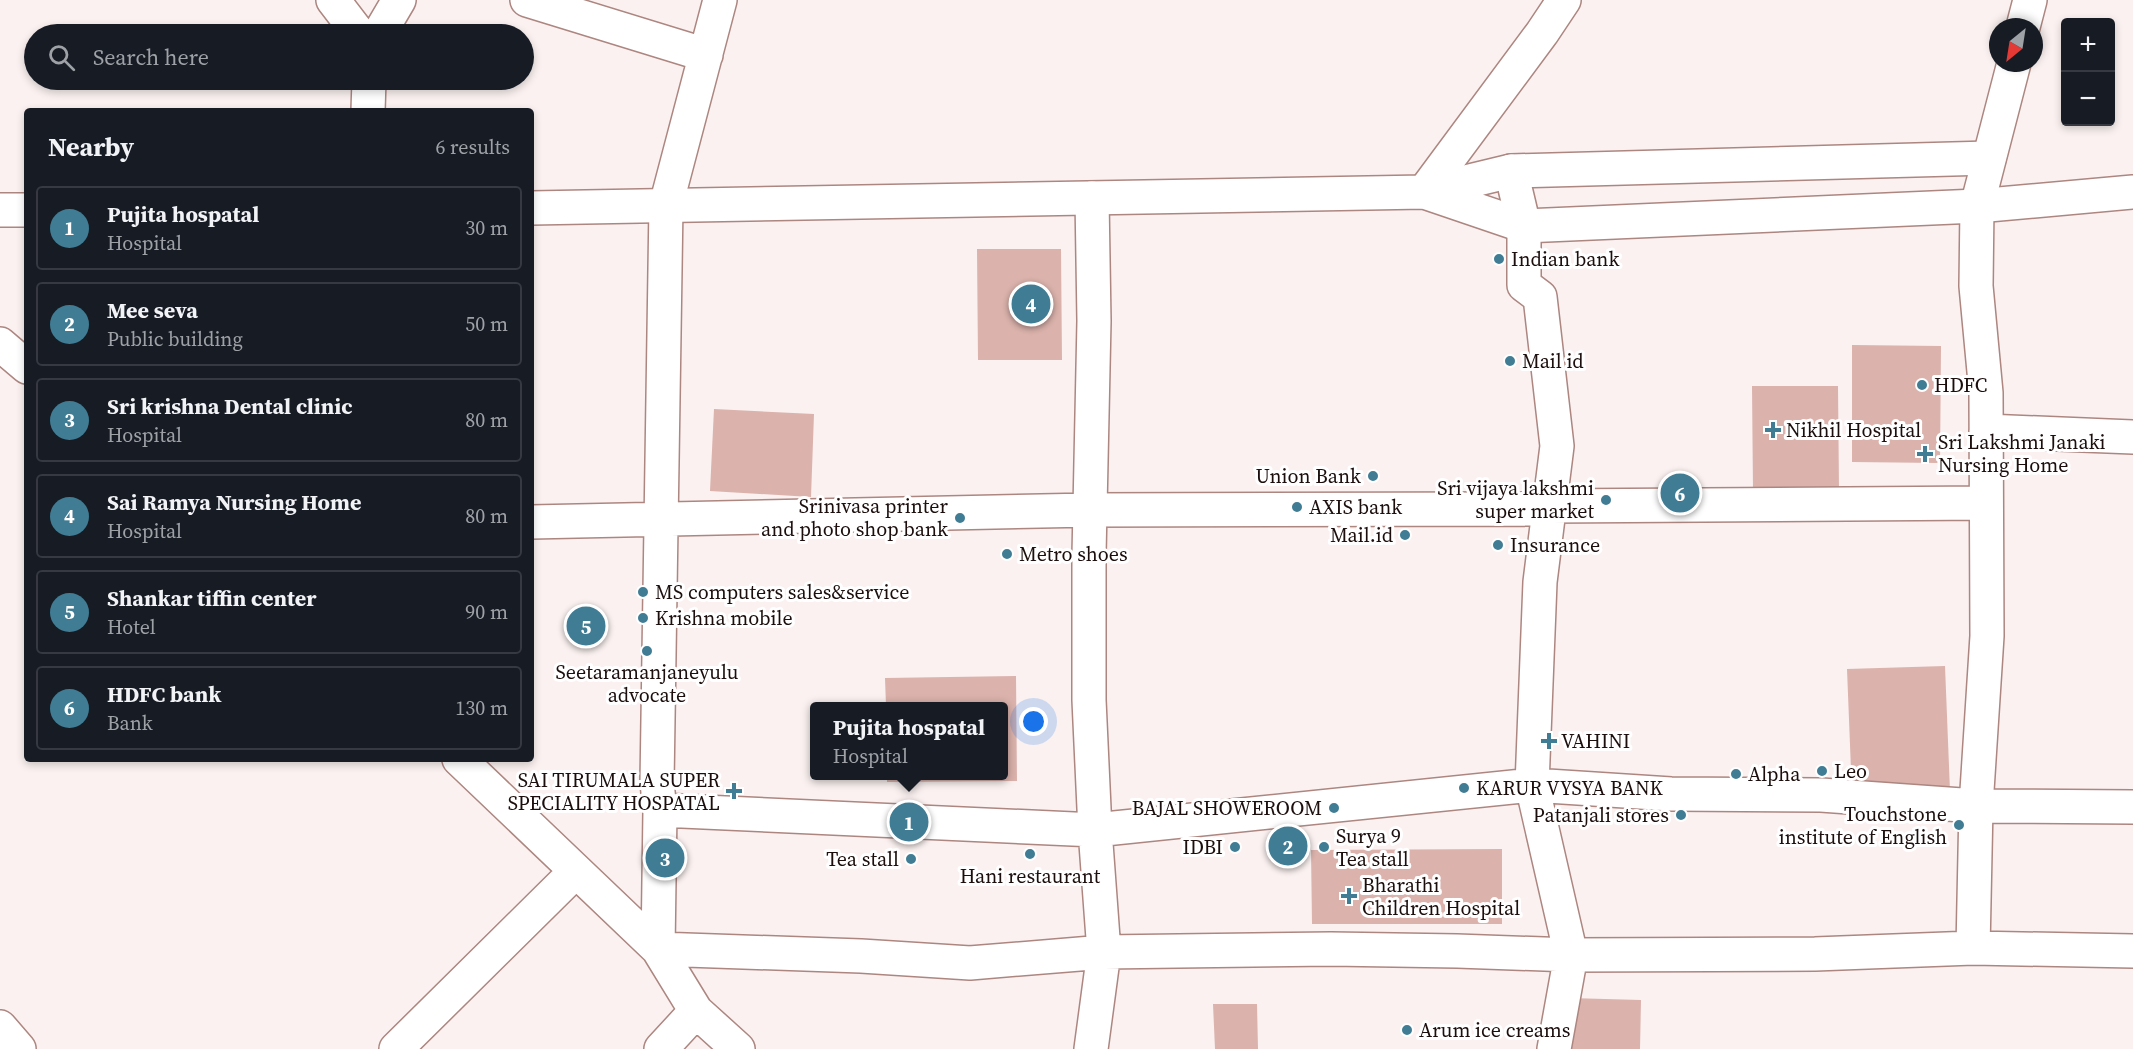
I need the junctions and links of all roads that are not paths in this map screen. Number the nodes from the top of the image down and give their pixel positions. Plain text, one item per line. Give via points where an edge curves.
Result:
1 (333, 0) edge
2 (399, 0) edge
3 (527, 0) edge
4 (720, 0) edge
5 (1564, 0) edge
6 (2030, 0) edge
7 (2025, 18) edge
8 (351, 24) edge
9 (385, 24) edge
10 (706, 55) junction
11 (2012, 72) edge
12 (369, 90) edge
13 (368, 108) edge
14 (1989, 158) junction
15 (1511, 171) junction
16 (1424, 192) junction
17 (2133, 192) edge
18 (1092, 198) junction
19 (666, 205) junction
20 (1977, 206) junction
21 (534, 208) edge
22 (0, 210) edge
23 (24, 210) edge
24 (1524, 226) junction
25 (0, 344) edge
26 (24, 364) edge
27 (1986, 431) junction
28 (2133, 437) edge
29 (1986, 502) junction
30 (1549, 509) junction
31 (1091, 510) junction
32 (661, 520) junction
33 (534, 522) edge
34 (462, 762) edge
35 (1532, 785) junction
36 (1976, 806) junction
37 (2133, 807) edge
38 (660, 810) junction
39 (1095, 830) junction
40 (576, 871) junction
41 (1973, 948) junction
42 (658, 949) junction
43 (2133, 951) edge
44 (1104, 952) junction
45 (1571, 956) junction
46 (696, 1011) junction
47 (0, 1027) edge
48 (19, 1049) edge
49 (396, 1049) edge
50 (661, 1049) edge
51 (738, 1049) edge
52 (1091, 1049) edge
53 (1554, 1049) edge

1 - 8 main road
2 - 9 main road
3 - 10 main road
4 - 10 main road
5 - 16 main road
6 - 7 main road
10 - 19 main road
11 - 14 main road
12 - 13 main road
14 - 15 main road
14 - 20 main road
15 - 16 main road
15 - 24 main road
16 - 18 main road
16 - 24 main road
17 - 20 main road
18 - 19 main road
18 - 31 main road
19 - 21 main road
19 - 32 main road
20 - 24 main road
20 - 27 main road via 1976,286
22 - 23 main road
24 - 30 main road via 1524,285 1540,297 1557,446
25 - 26 main road
27 - 28 main road
27 - 29 main road
29 - 30 main road
29 - 36 main road via 1987,636
30 - 31 main road
30 - 35 main road via 1540,582
31 - 32 main road
31 - 39 main road via 1089,700
32 - 33 main road
32 - 38 main road via 657,783
34 - 40 main road
35 - 36 main road via 1671,794 1821,795
35 - 39 main road
35 - 45 main road
36 - 37 main road
36 - 41 main road
38 - 39 main road
38 - 42 main road
39 - 44 main road
40 - 42 main road
40 - 49 main road
41 - 43 main road
41 - 45 main road
42 - 44 main road via 970,963
42 - 46 main road
44 - 45 main road via 1331,949
44 - 52 main road
45 - 53 main road
46 - 50 main road
46 - 51 main road
47 - 48 main road

